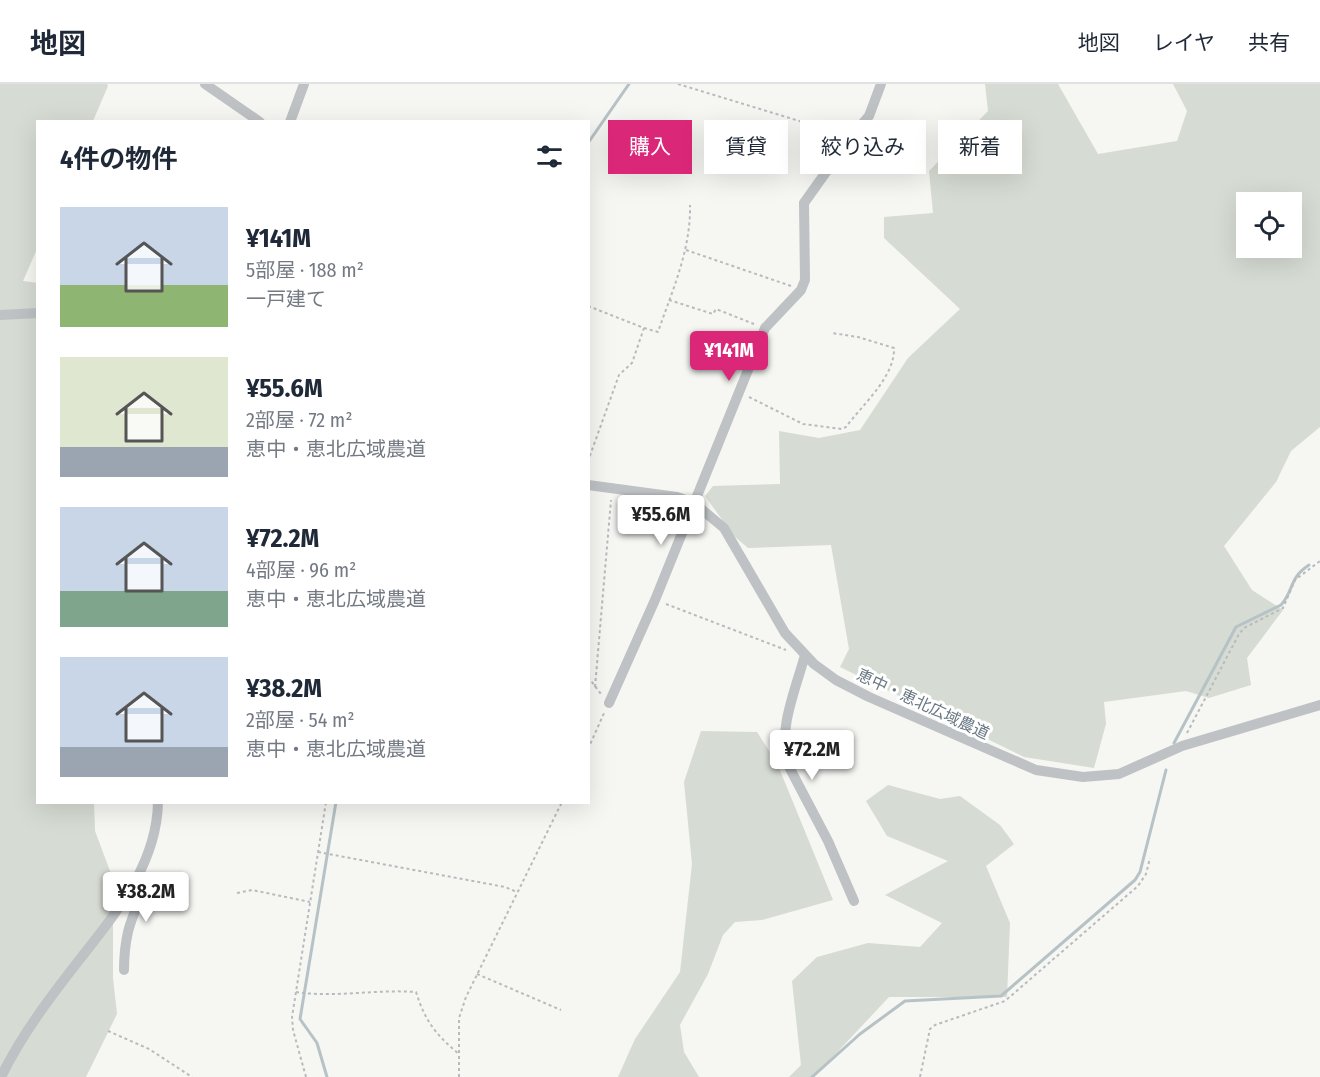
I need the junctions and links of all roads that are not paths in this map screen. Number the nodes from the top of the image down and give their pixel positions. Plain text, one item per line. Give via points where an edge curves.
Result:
1 (205, 84) edge
2 (304, 84) edge
3 (881, 84) edge
4 (257, 120) edge
5 (291, 120) edge
6 (36, 313) edge
7 (0, 315) edge
8 (590, 485) edge
9 (694, 503) junction
10 (801, 652) junction
11 (609, 703) road end
12 (1320, 705) edge
13 (158, 804) edge
14 (135, 882) junction
15 (854, 901) dead end
16 (124, 970) dead end
17 (1, 1077) edge

1 - 4 street
2 - 5 street
3 - 9 street via 869,116 850,136 804,203 805,280 801,290 765,328
6 - 7 street
8 - 9 street, 恵中・恵北広域農道 via 678,497
9 - 10 street, 恵中・恵北広域農道 via 723,528 775,618
9 - 11 street
10 - 12 street, 恵中・恵北広域農道 via 836,680 868,697 1036,770 1083,777 1119,774 1182,746
10 - 15 street via 783,738 784,752
13 - 14 street via 150,849
14 - 16 street via 139,892 128,931
14 - 17 street via 32,1023

